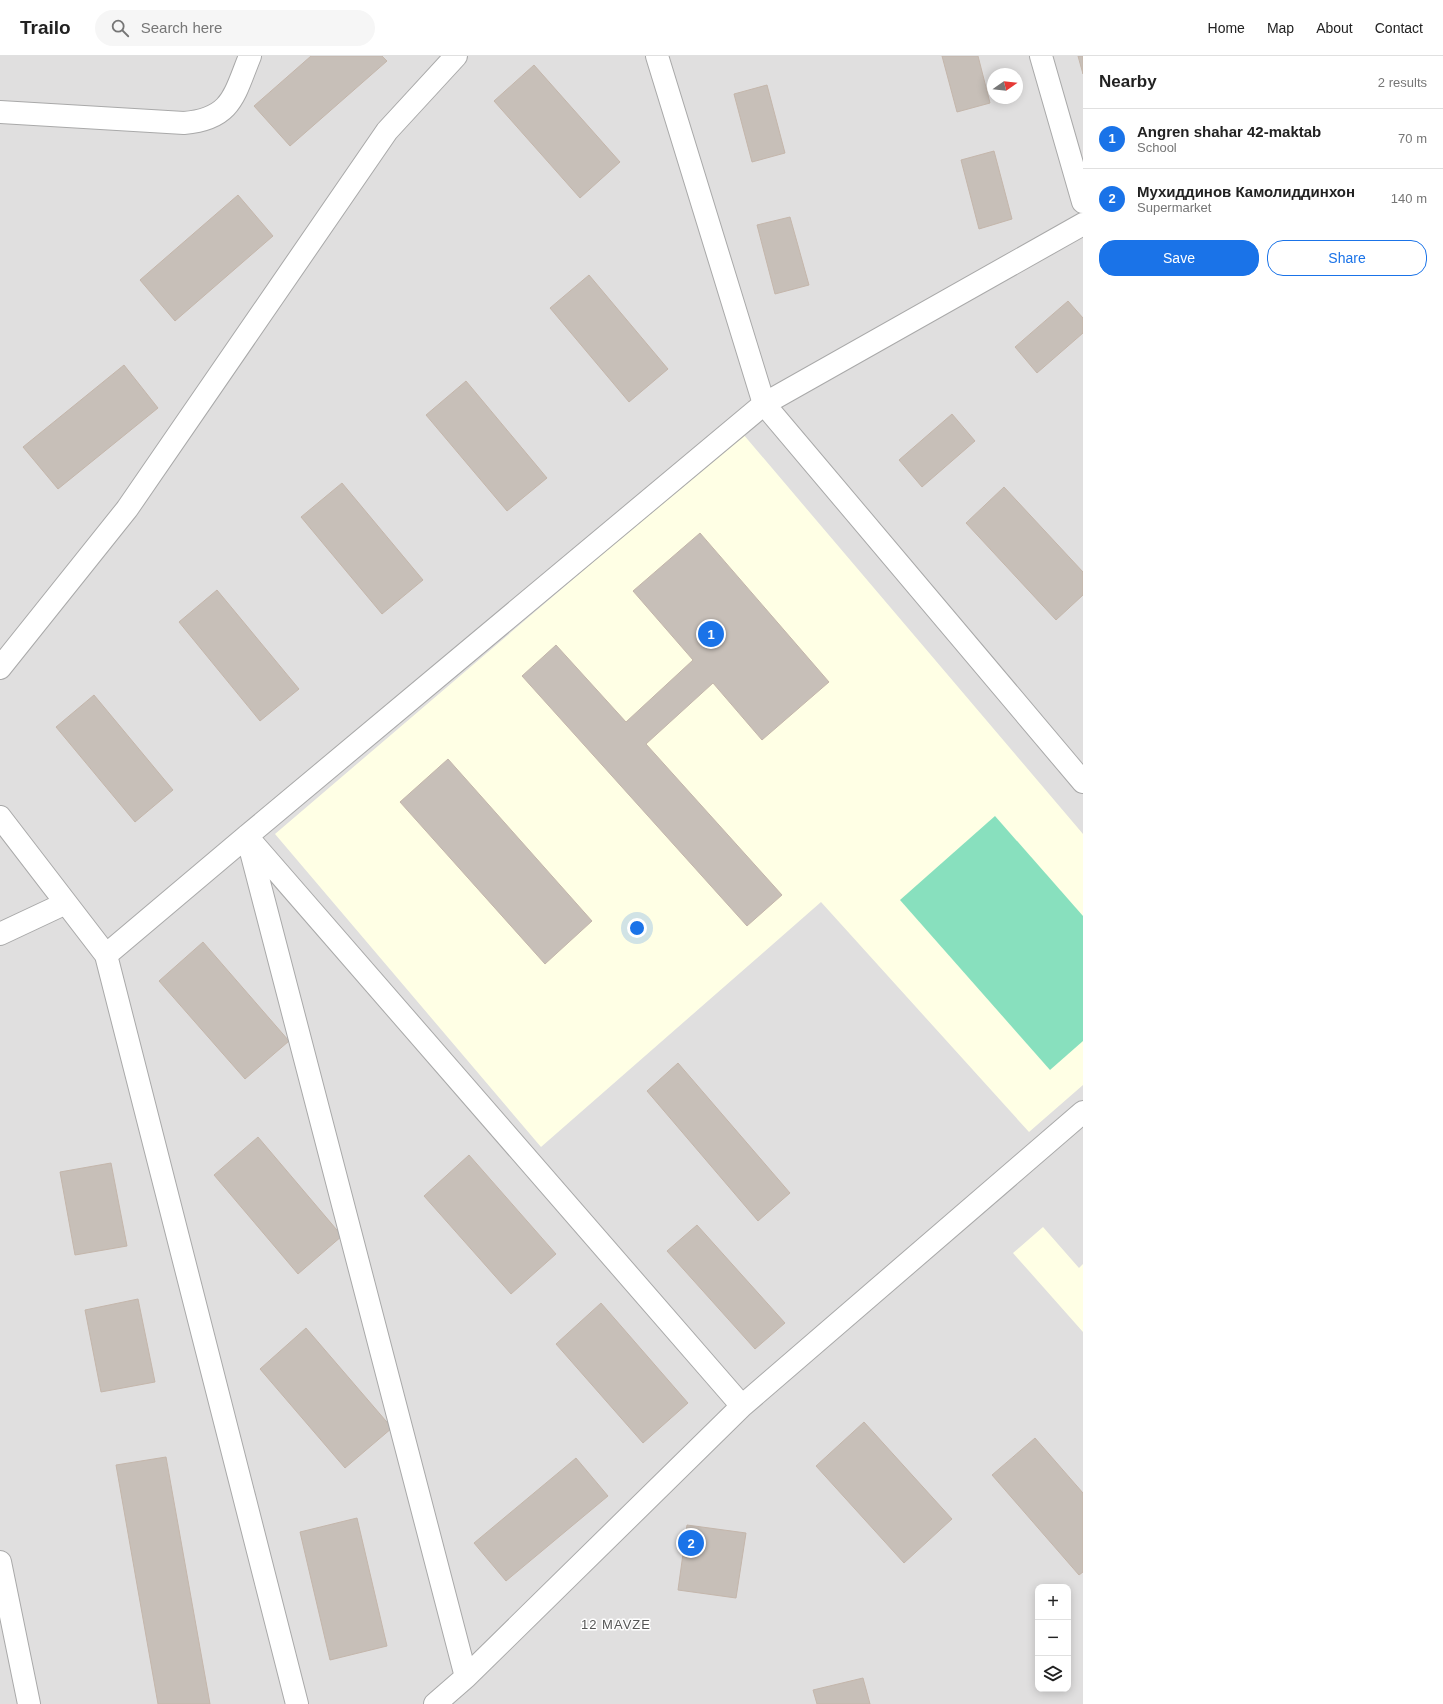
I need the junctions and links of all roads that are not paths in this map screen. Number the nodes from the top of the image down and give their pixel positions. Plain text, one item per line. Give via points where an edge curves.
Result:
1 (250, 56) edge
2 (456, 56) edge
3 (657, 56) edge
4 (1041, 56) edge
5 (0, 112) edge
6 (1083, 202) edge
7 (1083, 224) edge
8 (764, 404) junction
9 (0, 668) edge
10 (1083, 782) edge
11 (0, 817) edge
12 (247, 836) junction
13 (66, 903) junction
14 (0, 934) edge
15 (106, 955) junction
16 (1083, 1112) edge
17 (742, 1406) junction
18 (0, 1562) edge
19 (466, 1677) junction
20 (29, 1704) edge
21 (296, 1704) edge
22 (435, 1704) edge

1 - 5 street via 227,107 218,114 193,122
2 - 9 street via 387,131 127,509
3 - 8 street
4 - 6 street
7 - 8 street
8 - 10 street
8 - 12 street
11 - 13 street
12 - 15 street
12 - 17 street
12 - 19 street
13 - 14 street
13 - 15 street
15 - 21 street
16 - 17 street
17 - 19 street
18 - 20 street
19 - 22 street

